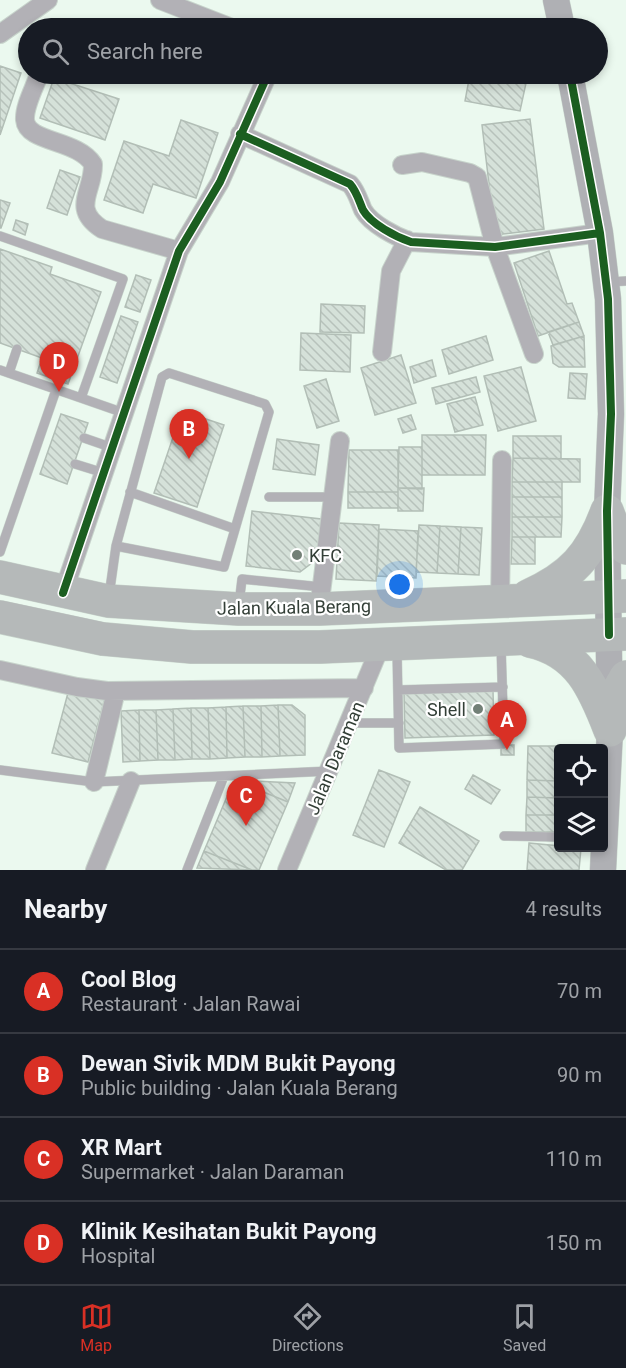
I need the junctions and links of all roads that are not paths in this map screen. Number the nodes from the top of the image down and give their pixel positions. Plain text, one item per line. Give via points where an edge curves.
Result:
1 (48, 0) edge
2 (160, 0) edge
3 (556, 0) edge
4 (23, 18) edge
5 (206, 18) edge
6 (560, 18) edge
7 (18, 21) edge
8 (0, 34) edge
9 (36, 84) edge
10 (263, 84) edge
11 (572, 84) edge
12 (240, 134) junction
13 (402, 165) dead end
14 (600, 233) junction
15 (0, 236) edge
16 (407, 240) junction
17 (495, 247) junction
18 (179, 251) junction
19 (616, 281) edge
20 (17, 349) dead end
21 (382, 352) dead end
22 (534, 354) dead end
23 (4, 372) edge
24 (56, 390) junction
25 (81, 398) junction
26 (618, 404) edge
27 (124, 413) junction
28 (84, 438) dead end
29 (340, 441) dead end
30 (112, 448) junction
31 (502, 460) dead end
32 (75, 464) dead end
33 (104, 473) junction
34 (130, 492) junction
35 (268, 497) dead end
36 (333, 497) junction
37 (607, 511) junction
38 (235, 529) junction
39 (116, 546) junction
40 (626, 548) edge
41 (0, 552) edge
42 (0, 578) edge
43 (63, 593) junction
44 (617, 596) edge
45 (320, 598) junction
46 (108, 601) junction
47 (509, 601) junction
48 (0, 617) edge
49 (617, 634) edge
50 (510, 640) junction
51 (389, 645) junction
52 (0, 670) edge
53 (626, 677) edge
54 (503, 687) junction
55 (364, 688) junction
56 (398, 690) junction
57 (116, 691) junction
58 (349, 723) junction
59 (399, 723) junction
60 (610, 730) junction
61 (0, 770) edge
62 (330, 771) junction
63 (224, 776) junction
64 (131, 781) junction
65 (94, 782) junction
66 (606, 798) edge
67 (504, 836) dead end
68 (554, 837) edge
69 (604, 852) edge
70 (95, 870) edge
71 (187, 870) edge
72 (287, 870) edge
73 (603, 870) edge

1 - 4 street
2 - 5 street
3 - 6 street
7 - 8 street
9 - 18 street via 24,117 26,126 36,135 79,149 93,164 85,198 85,212 92,222 102,229
10 - 12 street
11 - 14 street
12 - 16 street via 350,184 367,216
12 - 18 street via 220,182
13 - 17 street via 422,162 477,177
14 - 17 street
14 - 19 street
15 - 25 lane via 123,279
16 - 17 street
16 - 21 street via 391,271
17 - 22 street
18 - 27 street
19 - 26 street
20 - 23 lane
23 - 24 lane
24 - 25 lane
24 - 41 lane
25 - 27 lane
26 - 37 street
27 - 30 street
28 - 30 lane
29 - 36 street
30 - 33 street
31 - 47 street
32 - 33 lane
33 - 43 street
34 - 38 lane
34 - 38 lane via 162,377 169,373 265,404 269,412
34 - 39 lane
35 - 36 lane
36 - 45 street
37 - 40 highway
37 - 44 street
37 - 47 highway via 598,538 574,568 550,586
38 - 39 lane via 224,567
39 - 46 lane
42 - 43 highway, Jalan Kuala Berang
43 - 46 highway, Jalan Kuala Berang
44 - 47 highway, Jalan Kuala Berang
44 - 49 street
45 - 46 highway, Jalan Kuala Berang via 239,609
45 - 47 highway, Jalan Kuala Berang
48 - 51 highway via 103,639 192,647
49 - 50 highway
49 - 60 street
50 - 51 highway
50 - 54 lane
50 - 60 highway via 546,645 582,670
51 - 55 street, Jalan Daraman
51 - 56 lane
52 - 57 street via 77,687
53 - 60 highway via 615,698
54 - 56 lane
54 - 59 lane via 504,744 399,748
55 - 57 street
55 - 58 street, Jalan Daraman
56 - 59 lane
57 - 65 street
58 - 59 lane
58 - 62 street, Jalan Daraman
60 - 66 street
61 - 65 lane
62 - 63 lane
62 - 72 street, Jalan Daraman
63 - 64 lane
63 - 71 lane
64 - 65 lane
64 - 70 street
67 - 68 lane
69 - 73 street

